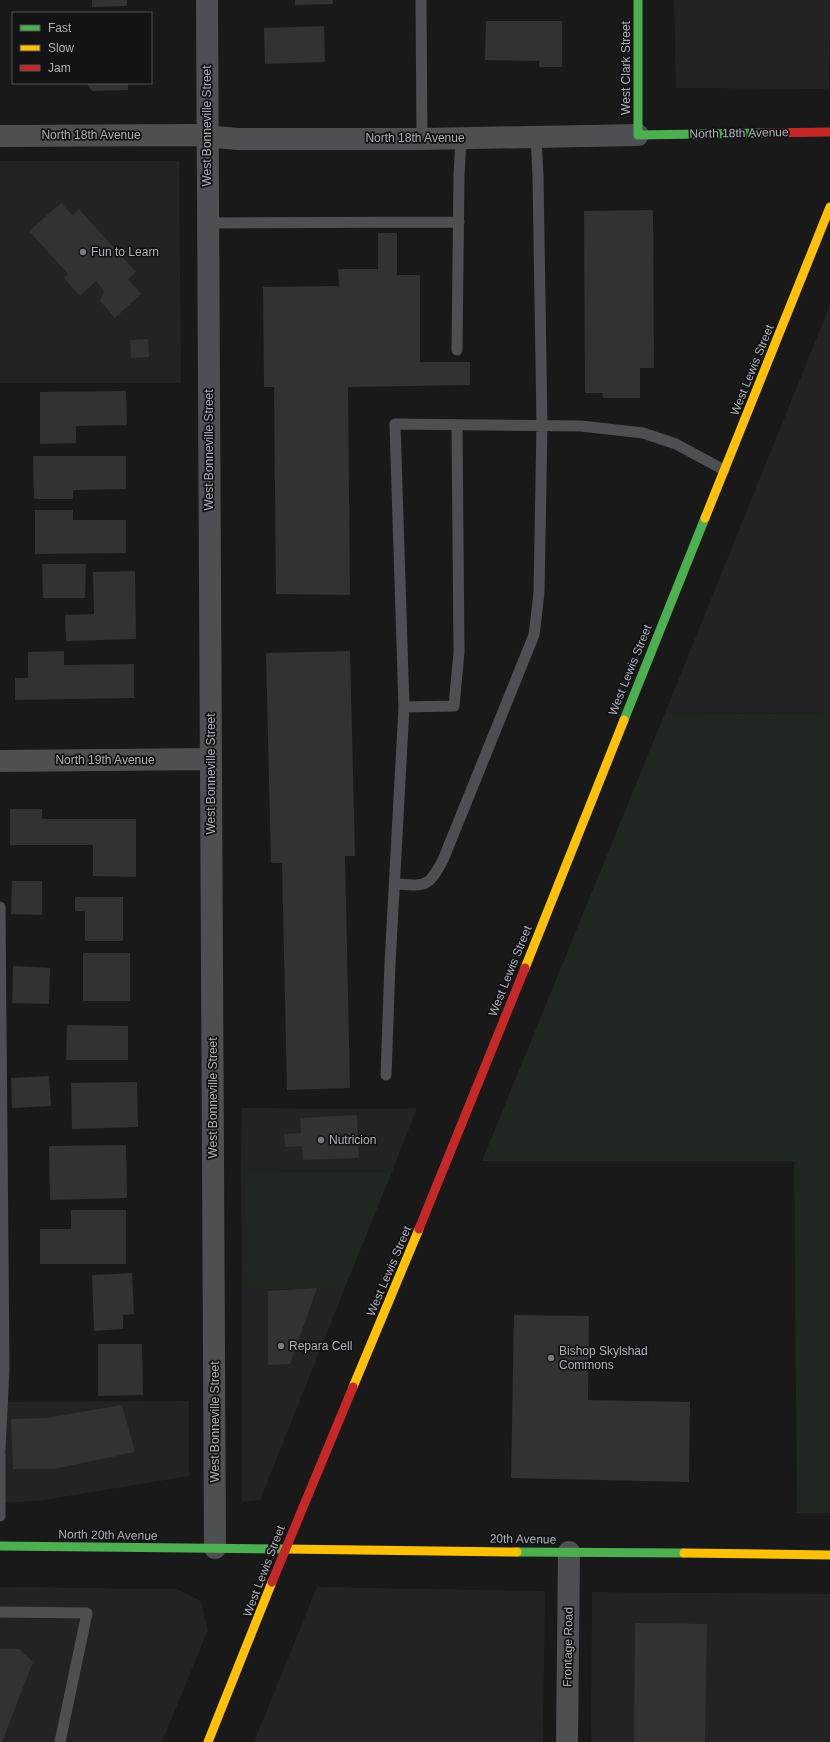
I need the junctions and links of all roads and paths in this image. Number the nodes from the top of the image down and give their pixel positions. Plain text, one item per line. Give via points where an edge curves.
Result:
1 (206, 0) edge
2 (421, 0) edge
3 (638, 0) edge
4 (830, 132) edge
5 (638, 135) junction
6 (0, 136) edge
7 (207, 137) junction
8 (461, 138) junction
9 (536, 138) junction
10 (422, 139) junction
11 (830, 207) edge
12 (459, 222) junction
13 (208, 223) junction
14 (457, 350) dead end
15 (457, 425) junction
16 (542, 426) junction
17 (724, 470) junction
18 (404, 707) junction
19 (211, 759) junction
20 (0, 761) edge
21 (395, 884) junction
22 (0, 907) edge
23 (386, 1075) dead end
24 (0, 1450) edge
25 (0, 1455) edge
26 (0, 1516) edge
27 (0, 1546) edge
28 (215, 1548) junction
29 (285, 1549) junction
30 (569, 1552) junction
31 (830, 1554) edge
32 (0, 1612) edge
33 (60, 1742) edge
34 (208, 1742) edge
35 (567, 1742) edge

1 - 7 street, West Bonneville Street
2 - 10 lane
3 - 5 main road, West Clark Street
4 - 5 main road, North 18th Avenue
5 - 9 street, North 18th Avenue
6 - 7 street, North 18th Avenue
7 - 10 street, North 18th Avenue
7 - 13 street, West Bonneville Street
8 - 9 street, North 18th Avenue
8 - 10 street, North 18th Avenue
8 - 12 lane
9 - 16 lane
11 - 17 main road, West Lewis Street
12 - 13 lane
12 - 14 lane
13 - 19 street, West Bonneville Street
15 - 16 lane
15 - 18 lane via 459,652 454,706
15 - 18 lane via 395,424
16 - 17 lane via 581,426 643,433 676,444
16 - 21 lane via 539,594 534,635 446,853 433,879 420,886
17 - 29 main road, West Lewis Street via 435,1192
18 - 21 lane
19 - 20 street, North 19th Avenue
19 - 28 street, West Bonneville Street
21 - 23 lane
22 - 24 lane via 4,1369
25 - 26 lane
27 - 28 main road, North 20th Avenue
28 - 29 main road, 20th Avenue
29 - 30 main road, 20th Avenue
29 - 34 main road, West Lewis Street
30 - 31 main road, 20th Avenue
30 - 35 street, Frontage Road
32 - 33 lane via 87,1613

